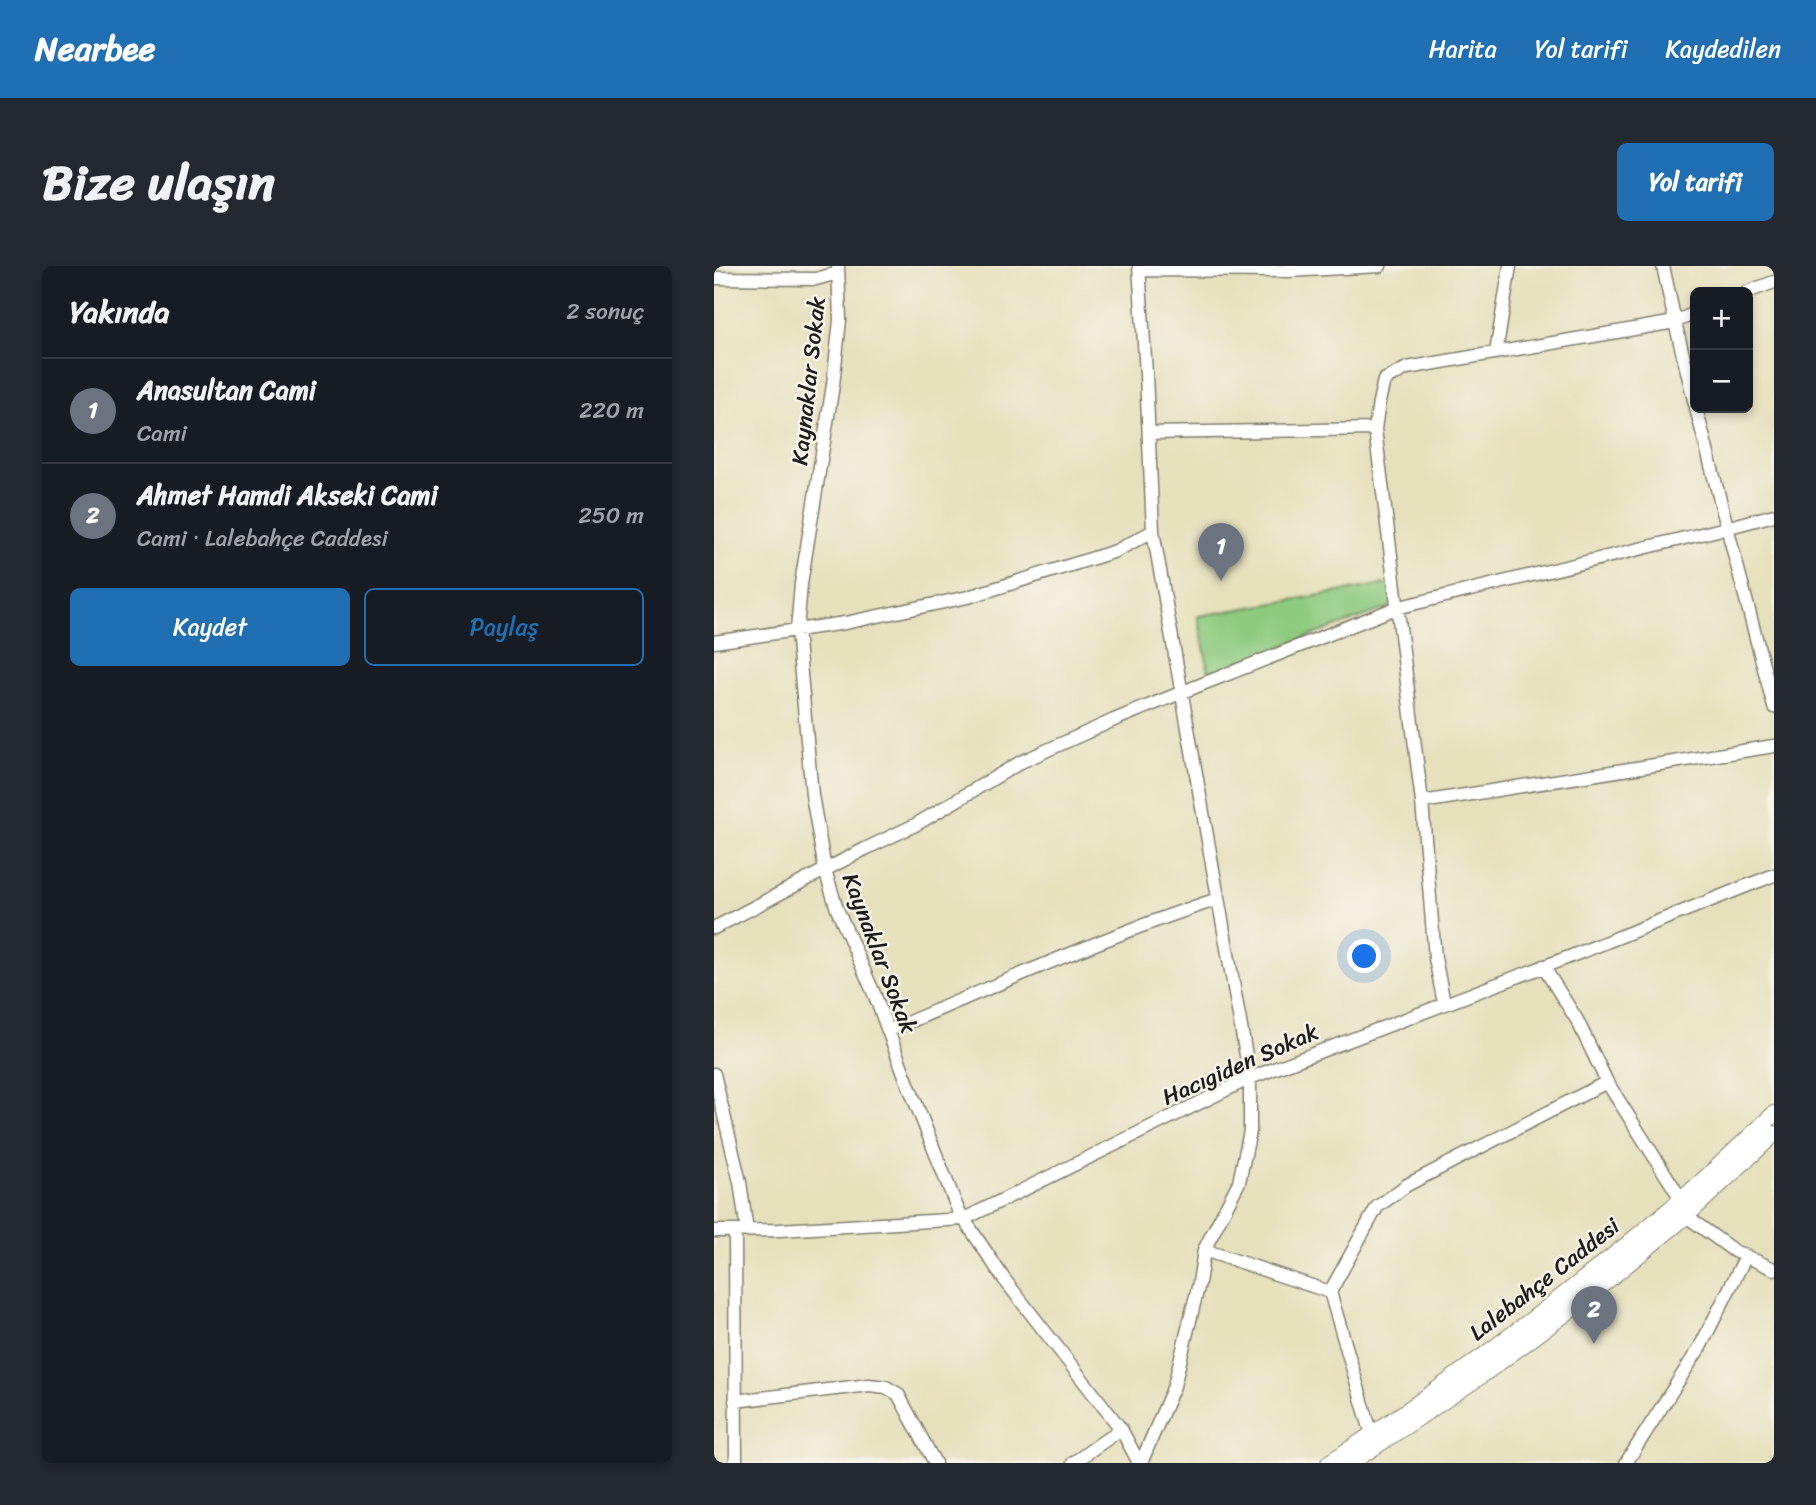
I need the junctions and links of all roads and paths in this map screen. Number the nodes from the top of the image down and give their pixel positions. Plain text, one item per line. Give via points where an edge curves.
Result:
1 (1380, 266) edge
2 (1510, 266) edge
3 (1663, 266) edge
4 (1139, 268) edge
5 (838, 269) edge
6 (1288, 269) edge
7 (714, 278) edge
8 (1774, 282) edge
9 (1753, 290) edge
10 (1690, 315) edge
11 (1675, 322) junction
12 (1496, 352) junction
13 (1690, 382) edge
14 (1698, 413) edge
15 (1376, 429) junction
16 (1149, 433) junction
17 (1774, 514) edge
18 (1726, 528) junction
19 (1153, 531) junction
20 (1396, 608) junction
21 (797, 630) junction
22 (714, 642) edge
23 (1181, 694) junction
24 (1774, 708) edge
25 (1774, 746) edge
26 (1422, 802) junction
27 (825, 870) junction
28 (1774, 875) edge
29 (1218, 899) junction
30 (714, 928) edge
31 (1543, 966) junction
32 (1444, 1003) junction
33 (888, 1031) junction
34 (714, 1074) edge
35 (1250, 1078) junction
36 (1607, 1082) junction
37 (1774, 1114) edge
38 (1774, 1134) edge
39 (1681, 1199) junction
40 (1686, 1216) junction
41 (964, 1219) junction
42 (714, 1231) edge
43 (741, 1231) junction
44 (1203, 1250) junction
45 (1746, 1256) junction
46 (1774, 1269) edge
47 (1330, 1292) junction
48 (735, 1401) junction
49 (1121, 1429) junction
50 (1372, 1436) junction
51 (736, 1463) edge
52 (935, 1463) edge
53 (1073, 1463) edge
54 (1140, 1463) edge
55 (1329, 1463) edge
56 (1350, 1463) edge
57 (1626, 1463) edge

1 - 6 street
2 - 12 street
3 - 11 street
4 - 6 street
4 - 16 street
5 - 7 street via 816,279
5 - 21 street, Kaynaklar Sokak via 840,320 833,385
8 - 9 street
10 - 11 street
11 - 12 street
11 - 13 street
12 - 15 street via 1408,368 1384,380
14 - 18 street
15 - 16 street
15 - 20 street
16 - 19 street
17 - 18 street
18 - 20 street
18 - 24 street
19 - 21 street via 1116,551 968,597
19 - 23 street
20 - 23 street
20 - 26 street
21 - 22 street
21 - 27 street, Kaynaklar Sokak via 812,795
23 - 27 street via 1021,762 915,825
23 - 29 street
25 - 26 street
26 - 32 street via 1434,958
27 - 30 street
27 - 33 street, Kaynaklar Sokak
28 - 31 street, Hacıgiden Sokak
29 - 33 street via 1098,942
29 - 35 street
31 - 32 street, Hacıgiden Sokak
31 - 36 street via 1577,1020
32 - 35 street, Hacıgiden Sokak
33 - 41 street, Kaynaklar Sokak
34 - 43 street via 740,1182
35 - 41 street, Hacıgiden Sokak
35 - 44 street via 1250,1131 1239,1182
36 - 39 street
36 - 47 street via 1406,1185 1377,1207
37 - 39 street, Lalebahçe Caddesi
38 - 40 street, Lalebahçe Caddesi
39 - 50 street, Lalebahçe Caddesi via 1565,1294
40 - 45 street
40 - 56 street, Lalebahçe Caddesi via 1523,1345
41 - 43 street, Hacıgiden Sokak
41 - 49 street, Kaynaklar Sokak via 1004,1279
42 - 43 street, Hacıgiden Sokak
43 - 48 street
44 - 47 street
44 - 54 street via 1174,1386
45 - 46 street
45 - 57 street via 1700,1347
47 - 50 street
48 - 51 street
48 - 52 street via 869,1385 886,1387 898,1394
49 - 53 street
49 - 54 street, Kaynaklar Sokak
50 - 55 street, Lalebahçe Caddesi

